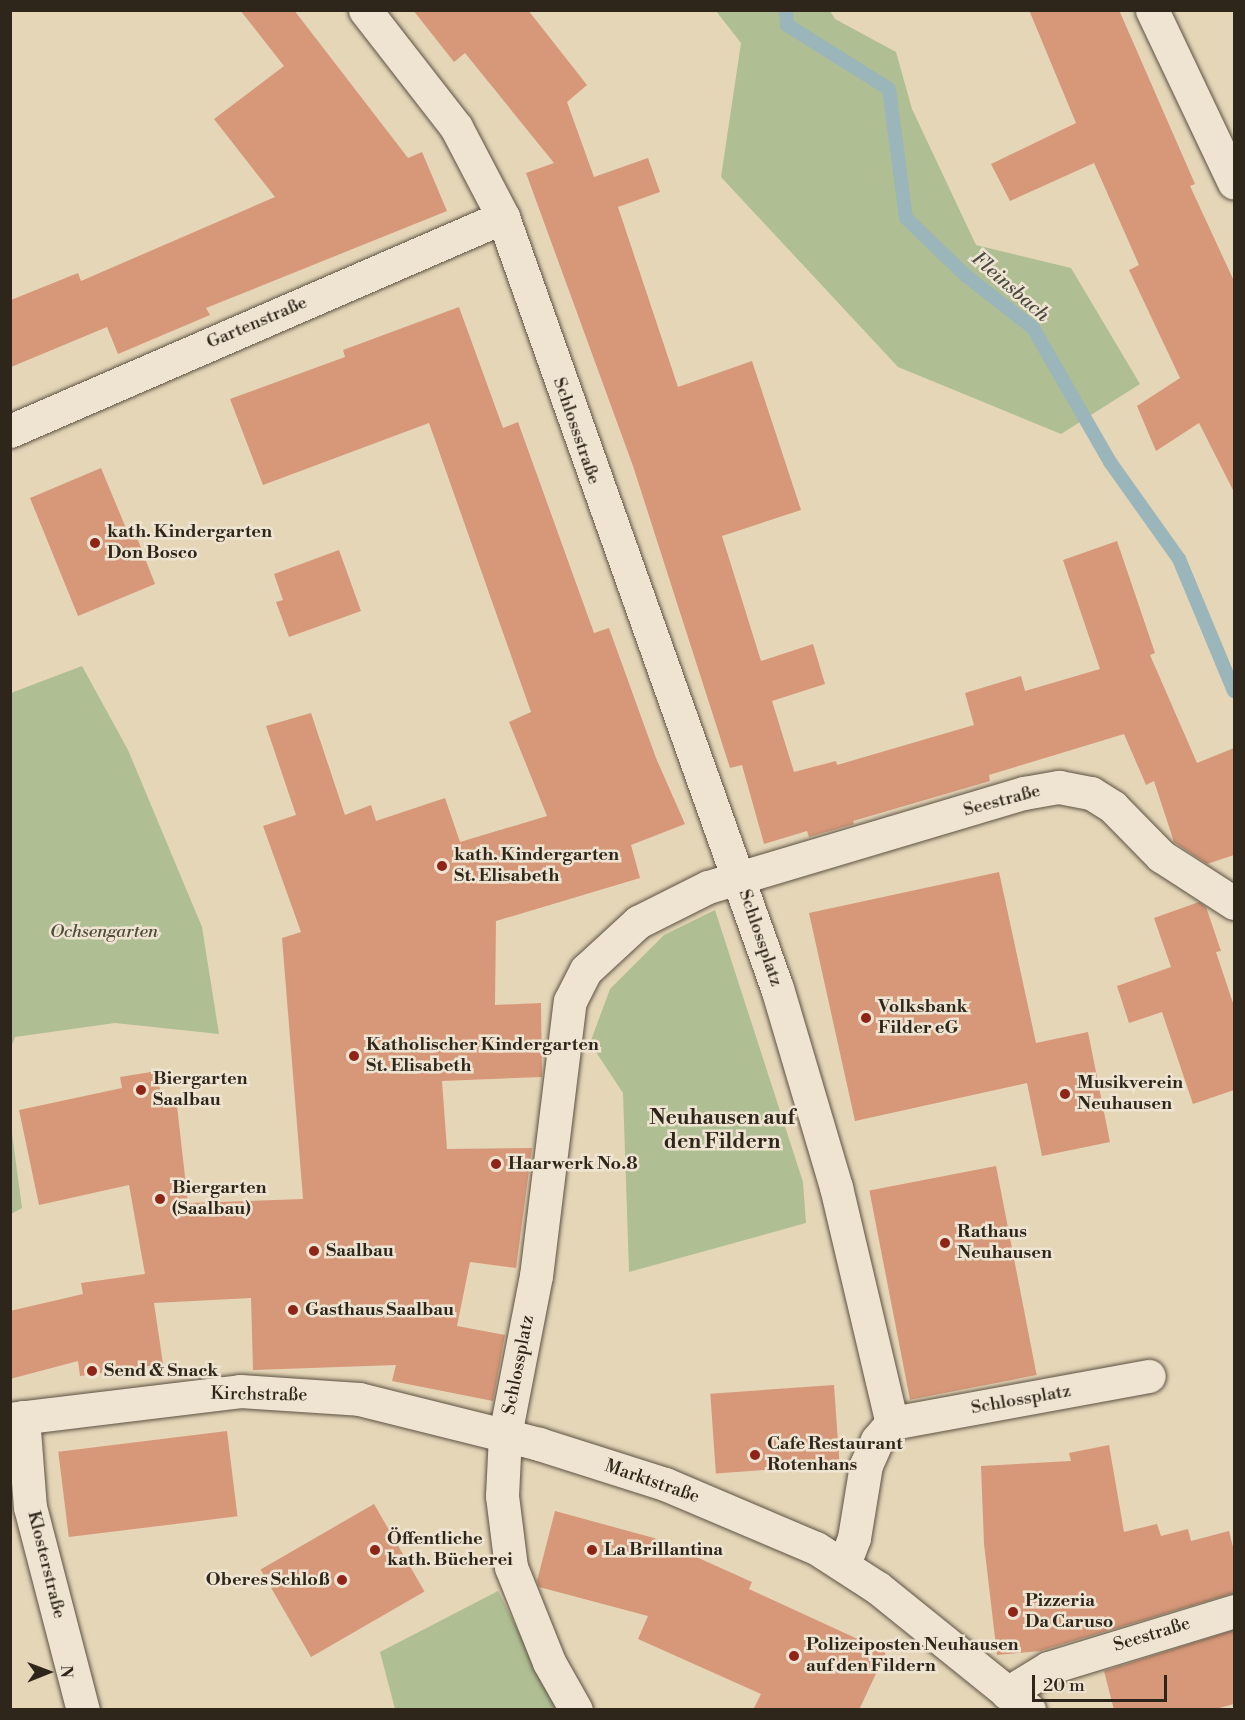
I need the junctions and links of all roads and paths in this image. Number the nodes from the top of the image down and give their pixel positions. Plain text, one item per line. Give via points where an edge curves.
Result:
1 (365, 10) edge
2 (1152, 10) edge
3 (1234, 183) edge
4 (503, 217) junction
5 (10, 430) edge
6 (739, 877) junction
7 (1234, 903) edge
8 (1149, 1376) dead end
9 (17, 1418) edge
10 (892, 1423) junction
11 (505, 1435) junction
12 (844, 1564) junction
13 (1234, 1611) edge
14 (1018, 1701) edge
15 (83, 1710) edge
16 (576, 1710) edge

1 - 4 street, Schlossstraße via 456,127
2 - 3 street
4 - 5 street, Gartenstraße
4 - 6 street, Schlossstraße via 600,498
6 - 7 street, Seestraße via 1024,793 1059,787 1091,793 1113,807 1161,856
6 - 10 street, Schlossplatz via 824,1144
6 - 11 street, Schlossplatz via 708,887 638,922 585,970 570,1001 536,1276
8 - 10 street, Schlossplatz
9 - 11 street, Kirchstraße via 240,1392 359,1399
9 - 15 street, Klosterstraße via 30,1507
10 - 12 street via 877,1440 866,1465 854,1538
11 - 12 street, Marktstraße via 665,1484 785,1533
11 - 16 street via 502,1497 511,1567 549,1662
12 - 14 street, Marktstraße
13 - 14 street, Seestraße via 1048,1668

